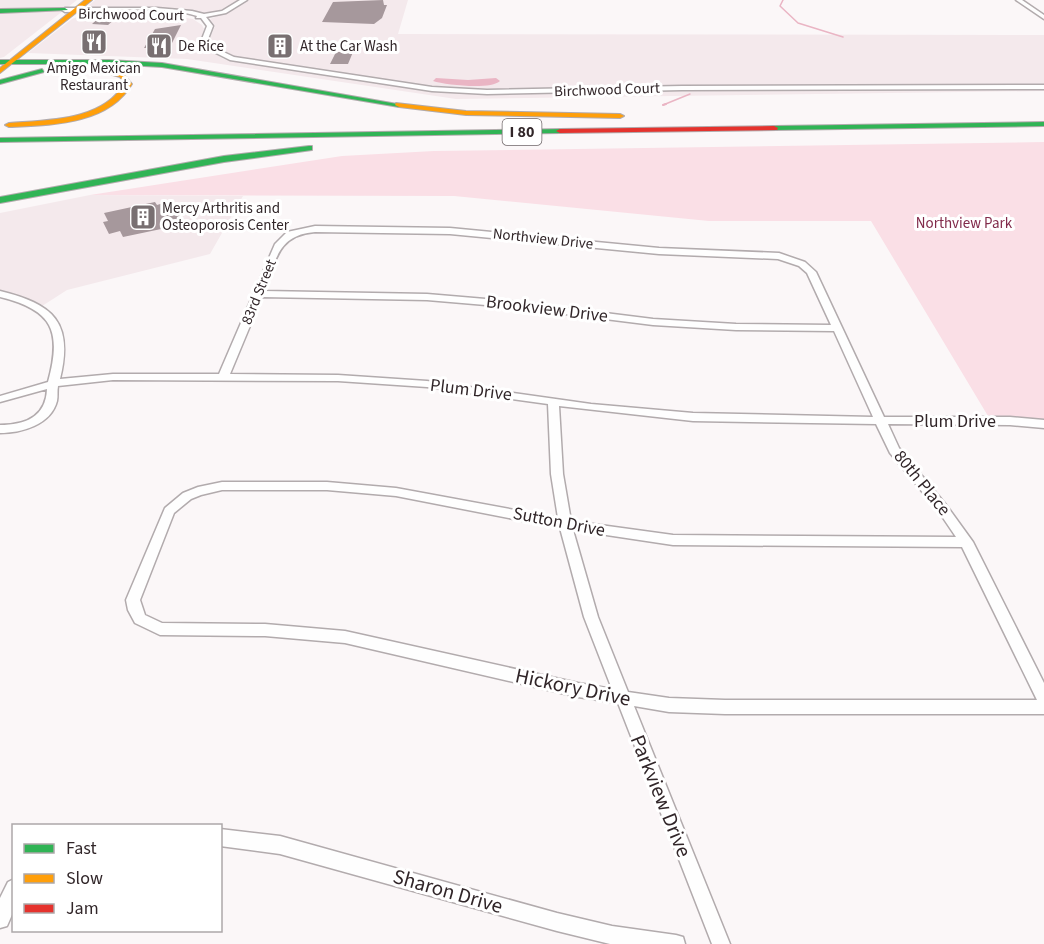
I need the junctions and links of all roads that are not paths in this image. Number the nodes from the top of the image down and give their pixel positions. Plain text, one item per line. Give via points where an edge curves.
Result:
1 (89, 0) edge
2 (244, 0) edge
3 (1019, 0) edge
4 (70, 9) edge
5 (0, 13) edge
6 (1044, 17) edge
7 (203, 18) junction
8 (4, 61) edge
9 (0, 71) edge
10 (0, 82) edge
11 (1044, 87) edge
12 (1044, 113) edge
13 (733, 118) junction
14 (1044, 124) edge
15 (0, 127) edge
16 (504, 132) junction
17 (0, 140) edge
18 (0, 200) edge
19 (315, 229) joint
20 (771, 256) joint
21 (0, 294) edge
22 (258, 294) junction
23 (836, 328) junction
24 (223, 378) junction
25 (53, 384) junction
26 (0, 399) edge
27 (553, 402) junction
28 (879, 420) junction
29 (1044, 424) edge
30 (0, 429) edge
31 (565, 524) junction
32 (966, 542) junction
33 (136, 590) joint
34 (1044, 698) edge
35 (622, 699) junction
36 (1044, 707) edge
37 (222, 837) edge
38 (11, 893) edge
39 (0, 919) edge
40 (676, 944) edge
41 (721, 944) edge

1 - 4 main road
2 - 7 street via 231,9
3 - 6 street
4 - 5 main road
4 - 7 street, Birchwood Court
4 - 8 main road
7 - 11 street, Birchwood Court via 210,26 206,43 224,56 450,91
8 - 9 main road
8 - 13 main road via 174,66 408,107 466,113
10 - 15 main road via 44,70 89,69 122,75 128,84 121,98 87,114
12 - 13 main road, I 80
13 - 15 main road, I 80
14 - 16 main road, I 80
16 - 17 main road, I 80
16 - 18 main road via 360,142 236,157
19 - 20 street, Northview Drive via 450,231 659,251
19 - 22 street, 83rd Street via 299,231 281,240
20 - 23 street, 80th Place via 796,261 807,268
21 - 25 street via 32,304 56,326 61,343
22 - 23 street, Brookview Drive via 427,297 653,322
22 - 24 street, 83rd Street
23 - 28 street, 80th Place
24 - 25 street, Plum Drive via 113,377
24 - 27 street, Plum Drive via 382,381
25 - 26 street, Plum Drive
25 - 30 street via 51,405 45,413 23,426
27 - 28 street, Plum Drive via 693,417
27 - 31 street, Parkview Drive via 557,474
28 - 29 street, Plum Drive
28 - 32 street, 80th Place via 901,460 944,509
31 - 32 street, Sutton Drive via 673,540
31 - 33 street, Sutton Drive via 396,492 321,486 211,487 187,496 165,518
31 - 35 street, Parkview Drive via 591,617
32 - 34 street, 80th Place
33 - 35 street, Hickory Drive via 133,600 140,619 160,629 265,630 345,637
35 - 36 street, Hickory Drive via 725,707
35 - 41 street, Parkview Drive
37 - 40 street, Sharon Drive via 312,853 601,933
38 - 39 street

